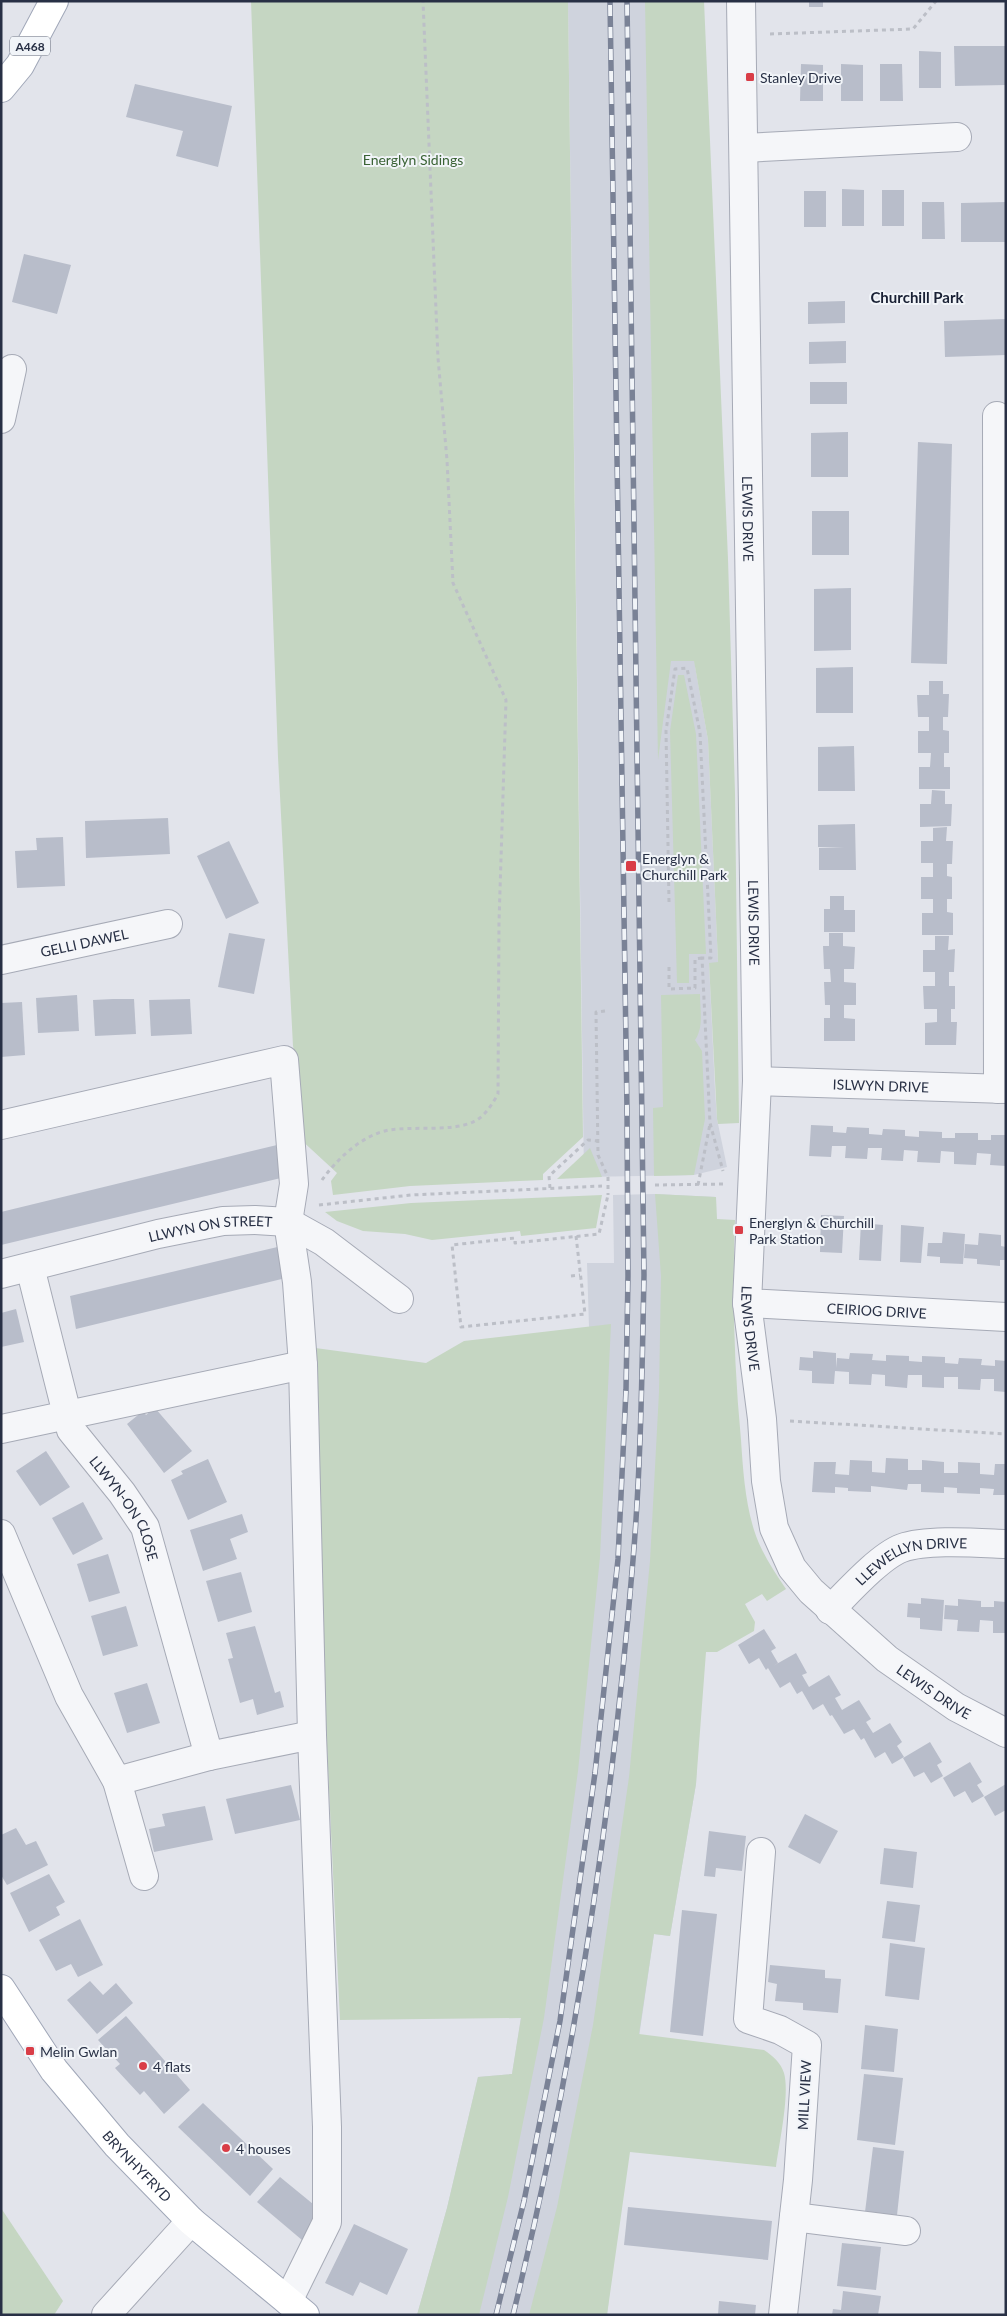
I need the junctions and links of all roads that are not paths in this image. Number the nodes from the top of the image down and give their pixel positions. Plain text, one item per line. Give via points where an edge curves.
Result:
1 (54, 1) edge
2 (741, 1) edge
3 (1, 88) edge
4 (957, 137) dead end
5 (744, 148) junction
6 (12, 369) dead end
7 (997, 416) dead end
8 (1, 420) edge
9 (168, 924) dead end
10 (1, 960) edge
11 (756, 1081) junction
12 (1002, 1089) edge
13 (1, 1125) edge
14 (288, 1222) junction
15 (30, 1267) junction
16 (1, 1274) edge
17 (399, 1299) dead end
18 (748, 1303) junction
19 (1006, 1317) edge
20 (303, 1365) junction
21 (67, 1415) junction
22 (1, 1429) edge
23 (1, 1534) edge
24 (1006, 1544) edge
25 (830, 1610) junction
26 (1006, 1734) edge
27 (312, 1735) junction
28 (209, 1756) junction
29 (117, 1781) junction
30 (761, 1852) dead end
31 (144, 1876) dead end
32 (1, 1989) edge
33 (794, 2217) junction
34 (191, 2221) junction
35 (906, 2231) dead end
36 (296, 2308) edge
37 (106, 2315) edge
38 (783, 2315) edge

1 - 3 main road, A468 via 20,65
2 - 5 street, LEWIS DRIVE
4 - 5 street
5 - 11 street, LEWIS DRIVE
6 - 8 street
7 - 12 street
9 - 10 street, GELLI DAWEL
11 - 12 street, ISLWYN DRIVE
11 - 18 street, LEWIS DRIVE
13 - 14 street via 284,1060 294,1184
14 - 15 street, LLWYN ON STREET via 223,1221
14 - 17 street, LLWYN ON STREET via 324,1242
14 - 20 street via 298,1282
15 - 16 street, LLWYN ON STREET
15 - 21 street, LLWYN-ON CLOSE
18 - 19 street, CEIRIOG DRIVE
18 - 25 street, LEWIS DRIVE via 766,1481 774,1528 792,1568
20 - 21 street
20 - 27 street
21 - 22 street
21 - 28 street, LLWYN-ON CLOSE via 71,1430 145,1526
23 - 29 street via 69,1696
24 - 25 street, LLEWELLYN DRIVE via 958,1543 902,1548 887,1557
25 - 26 street, LEWIS DRIVE via 895,1664 956,1707
27 - 28 street
27 - 36 street via 328,2222
28 - 29 street
29 - 31 street
30 - 33 street, MILL VIEW via 748,2019 780,2030 807,2045
32 - 34 main road, BRYNHYFRYD via 54,2070 117,2145
33 - 35 street
33 - 38 street, MILL VIEW
34 - 36 main road, BRYNHYFRYD
34 - 37 street

